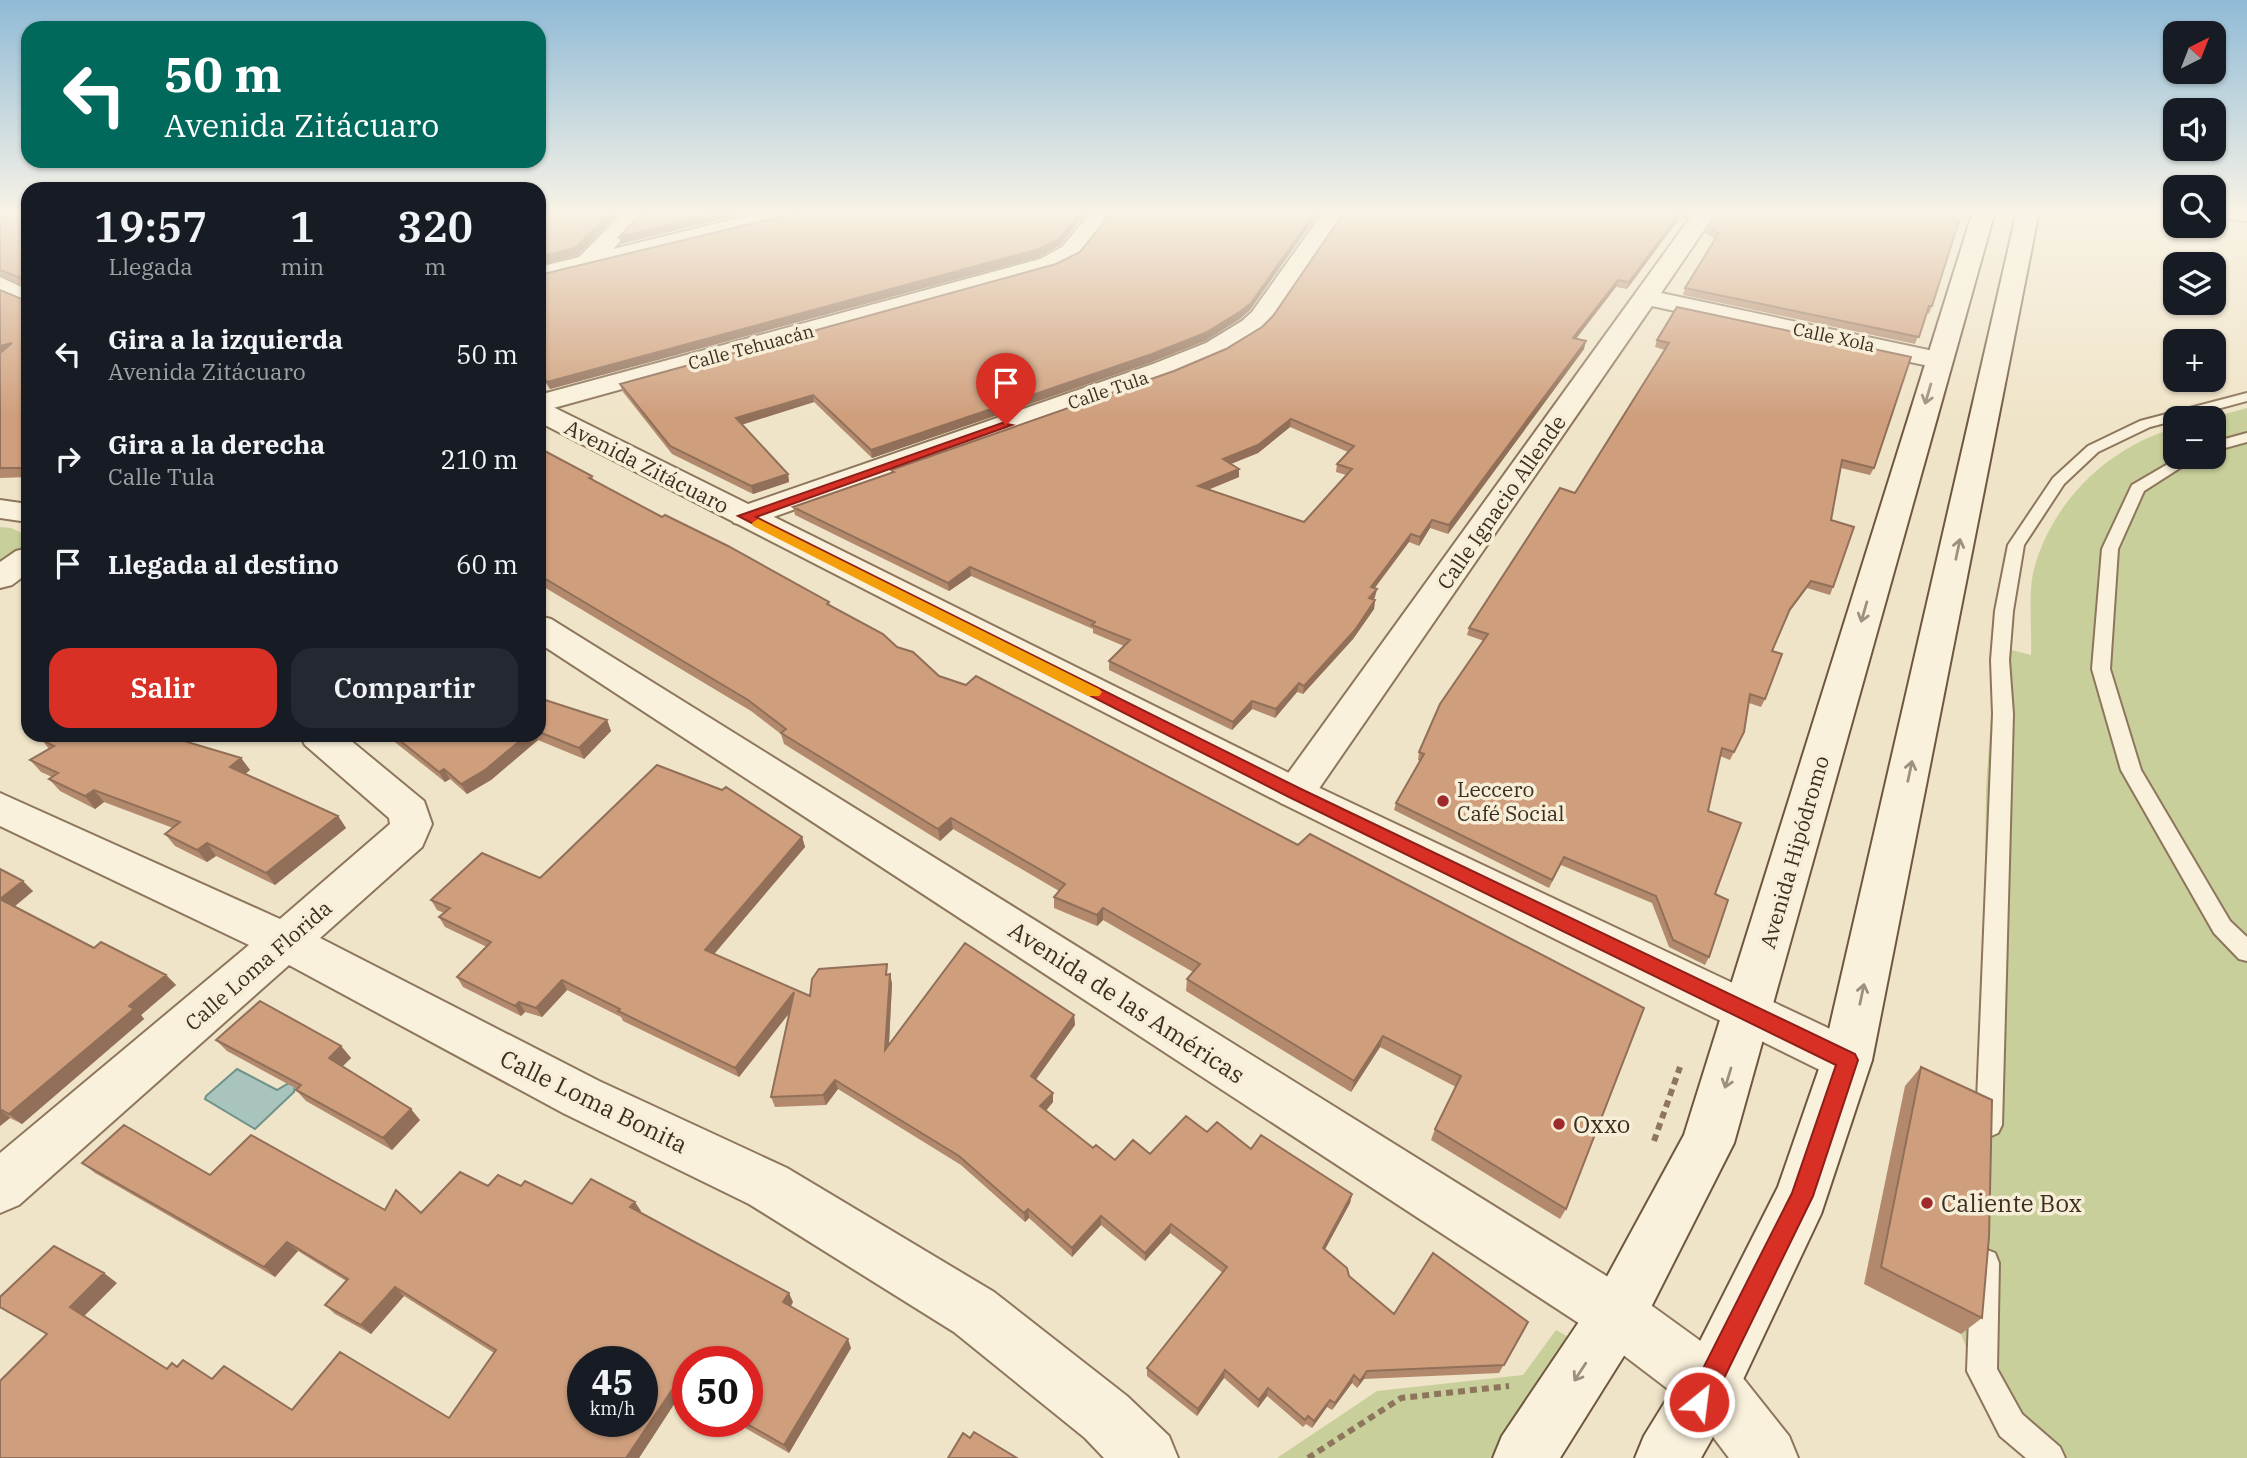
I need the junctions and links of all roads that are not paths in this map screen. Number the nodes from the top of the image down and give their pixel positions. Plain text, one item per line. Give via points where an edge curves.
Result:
1 (993, 279) edge
2 (1288, 279) edge
3 (1659, 279) edge
4 (1963, 279) edge
5 (2013, 279) edge
6 (0, 284) edge
7 (21, 297) edge
8 (1646, 297) junction
9 (21, 303) edge
10 (0, 309) edge
11 (1938, 359) junction
12 (2247, 397) edge
13 (546, 402) edge
14 (546, 415) edge
15 (2247, 437) edge
16 (2226, 443) edge
17 (2169, 469) edge
18 (0, 509) edge
19 (21, 512) edge
20 (745, 516) junction
21 (21, 563) edge
22 (0, 578) edge
23 (546, 631) edge
24 (327, 742) edge
25 (1295, 793) junction
26 (0, 808) edge
27 (286, 942) junction
28 (2247, 952) edge
29 (1726, 1003) junction
30 (1847, 1060) junction
31 (1988, 1140) edge
32 (0, 1187) edge
33 (1985, 1236) edge
34 (1617, 1315) junction
35 (1710, 1384) junction
36 (1147, 1458) edge
37 (1524, 1458) edge
38 (1665, 1458) edge
39 (1767, 1458) edge
40 (2049, 1458) edge

1 - 13 street, Calle Tehuacán
2 - 20 street, Calle Tula via 1261,317 1231,341 1163,370
3 - 8 street, Calle Ignacio Allende
4 - 11 street, Avenida Hipódromo
30 -> 5 street
6 - 7 street
8 - 11 street, Calle Xola
8 - 25 street, Calle Ignacio Allende
9 - 10 street
11 -> 29 street, Avenida Hipódromo
12 - 31 lane via 2145,424 2093,449 2058,481 2016,545 2000,660 2003,714
14 - 20 street, Avenida Zitácuaro
15 - 16 lane
17 - 28 lane via 2137,488 2110,549 2101,669 2131,770 2222,927
18 - 19 street
20 - 25 street, Avenida Zitácuaro
21 - 22 street
23 - 34 street, Avenida de las Américas
24 - 27 street, Calle Loma Florida via 409,813 411,824 407,836
25 - 29 street, Avenida Zitácuaro
26 - 27 street, Calle Loma Bonita
27 - 32 street, Calle Loma Florida
27 - 36 street, Calle Loma Bonita via 581,1097 768,1186 974,1312 1105,1417
29 - 30 street, Avenida Zitácuaro
29 -> 34 street, Avenida Hipódromo via 1708,1143
30 - 35 street via 1802,1196
33 - 40 lane via 1982,1371 2011,1424
34 - 35 street, Avenida de las Américas
34 -> 37 street, Avenida Hipódromo
35 - 38 street
35 - 39 street, Avenida de las Américas

